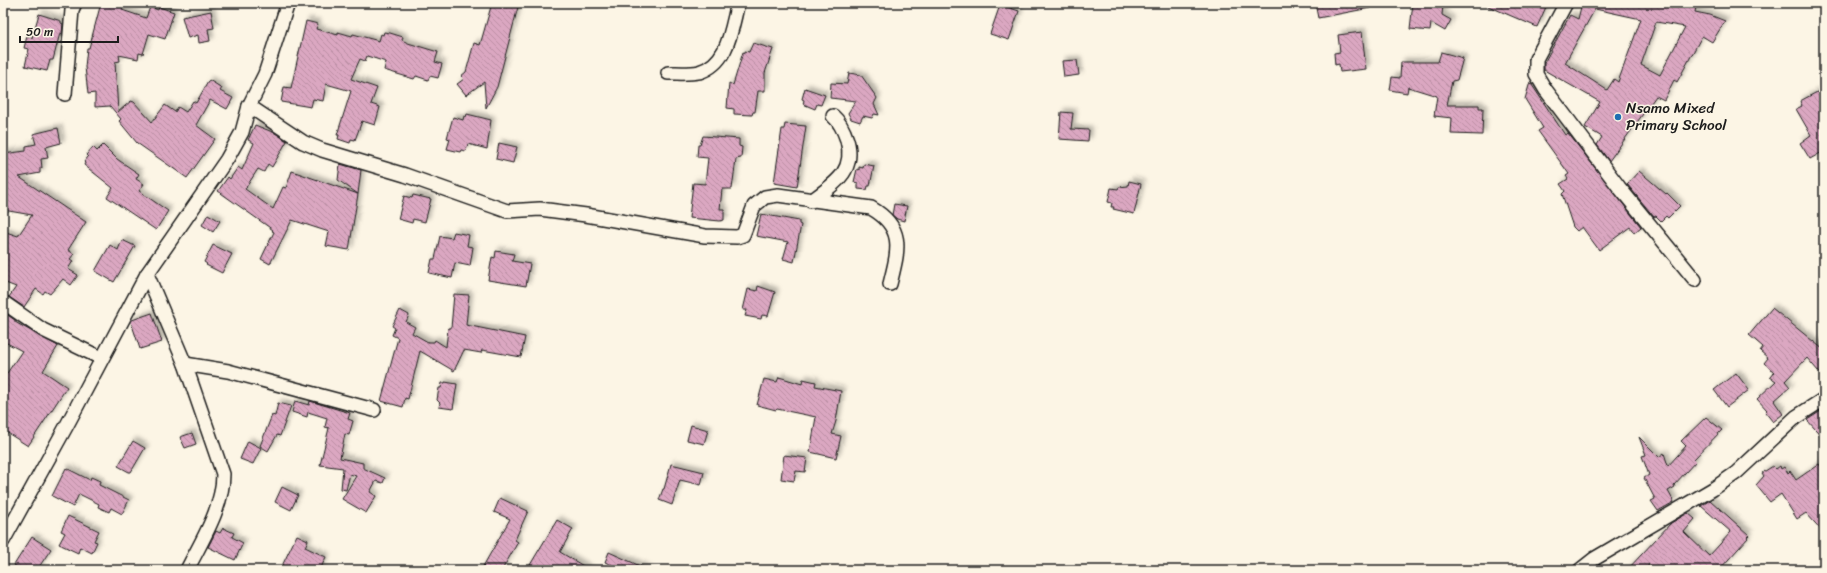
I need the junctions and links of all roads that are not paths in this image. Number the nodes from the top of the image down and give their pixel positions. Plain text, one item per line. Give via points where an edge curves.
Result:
1 (75, 3) edge
2 (288, 3) edge
3 (738, 3) edge
4 (1566, 3) edge
5 (668, 73) dead end
6 (65, 94) dead end
7 (249, 106) junction
8 (833, 116) dead end
9 (811, 201) junction
10 (146, 274) junction
11 (1695, 280) dead end
12 (890, 284) dead end
13 (3, 302) edge
14 (101, 358) junction
15 (185, 364) junction
16 (1824, 399) edge
17 (374, 410) dead end
18 (3, 541) edge
19 (187, 570) edge
20 (1580, 570) edge

1 - 6 street via 72,10
2 - 7 street via 265,74
3 - 5 street via 725,50 714,65 698,72
4 - 11 street via 1536,59 1536,74 1614,181
7 - 9 street via 303,142 322,150 405,175 507,211 540,209 705,236 737,237 743,235 754,206 765,196 778,195
7 - 10 street via 242,132 227,160
8 - 9 street via 841,126 850,153 846,170 838,181
9 - 12 street via 872,208 883,215 898,239 898,252
10 - 14 street
10 - 15 street
13 - 14 street via 43,330
14 - 18 street via 60,439
15 - 17 street via 228,371
15 - 19 street via 223,474 223,486 211,523
16 - 20 street via 1796,417 1747,464 1719,485 1594,559

